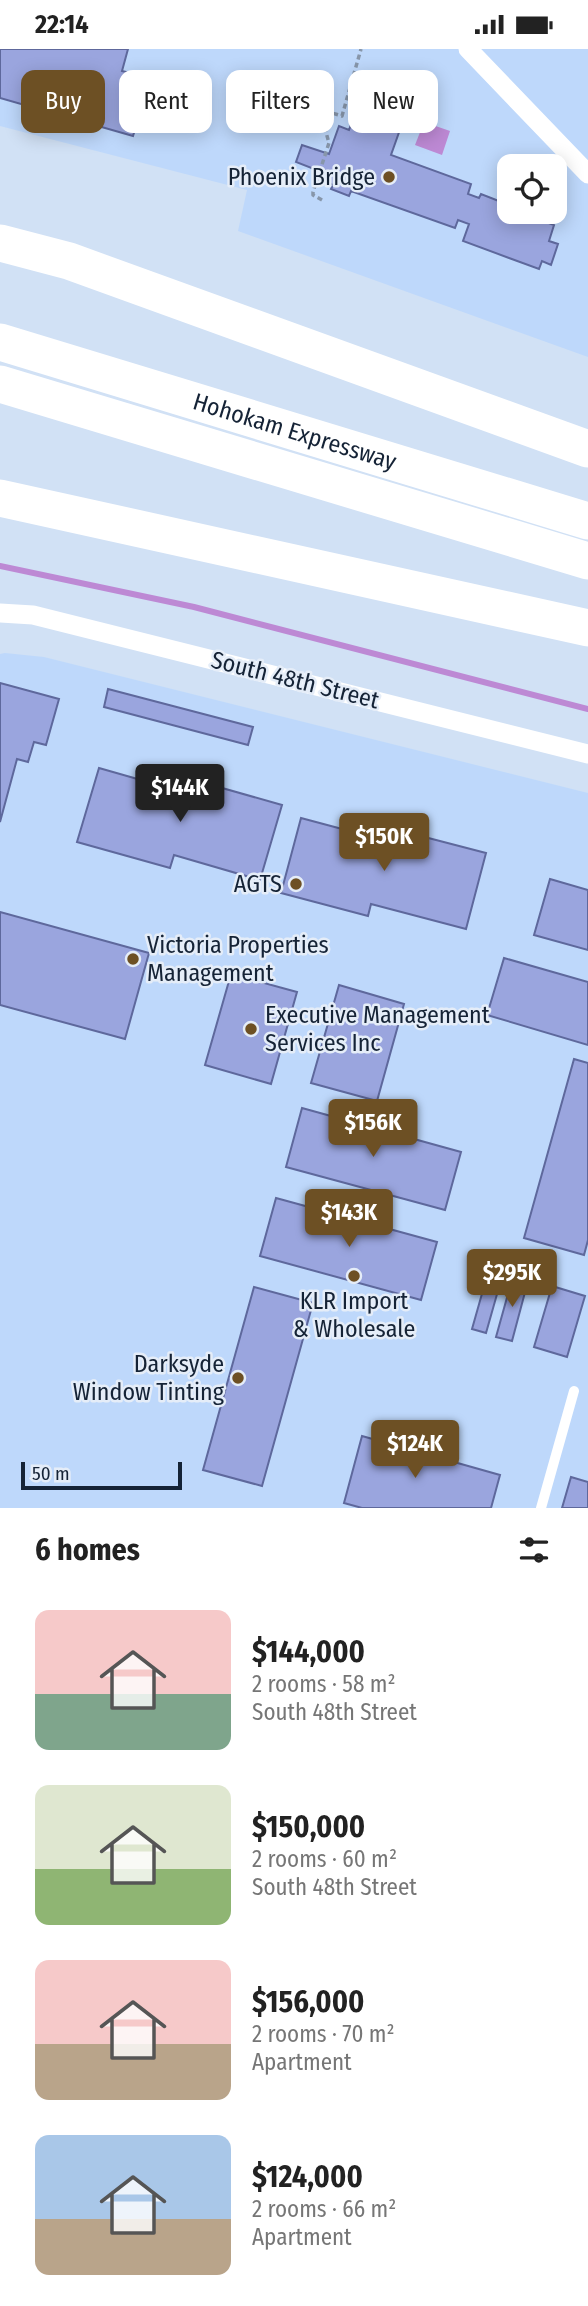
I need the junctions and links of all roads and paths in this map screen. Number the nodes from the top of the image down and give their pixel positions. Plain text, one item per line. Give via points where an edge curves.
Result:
1 (361, 49) edge
2 (468, 49) edge
3 (588, 174) edge
4 (322, 199) dead end
5 (0, 227) edge
6 (0, 243) edge
7 (69, 261) junction
8 (0, 342) edge
9 (0, 384) edge
10 (588, 449) edge
11 (7, 501) edge
12 (588, 521) edge
13 (588, 561) edge
14 (0, 613) edge
15 (588, 628) edge
16 (588, 754) edge
17 (574, 1391) dead end
18 (541, 1508) edge

1 - 4 path via 342,116 322,110 329,143 313,192
2 - 3 street
5 - 7 highway
6 - 7 highway
7 - 10 highway
8 - 12 highway, Hohokam Expressway
9 - 13 highway, Hohokam Expressway
11 - 15 highway
14 - 16 street, South 48th Street via 33,615
17 - 18 lane

